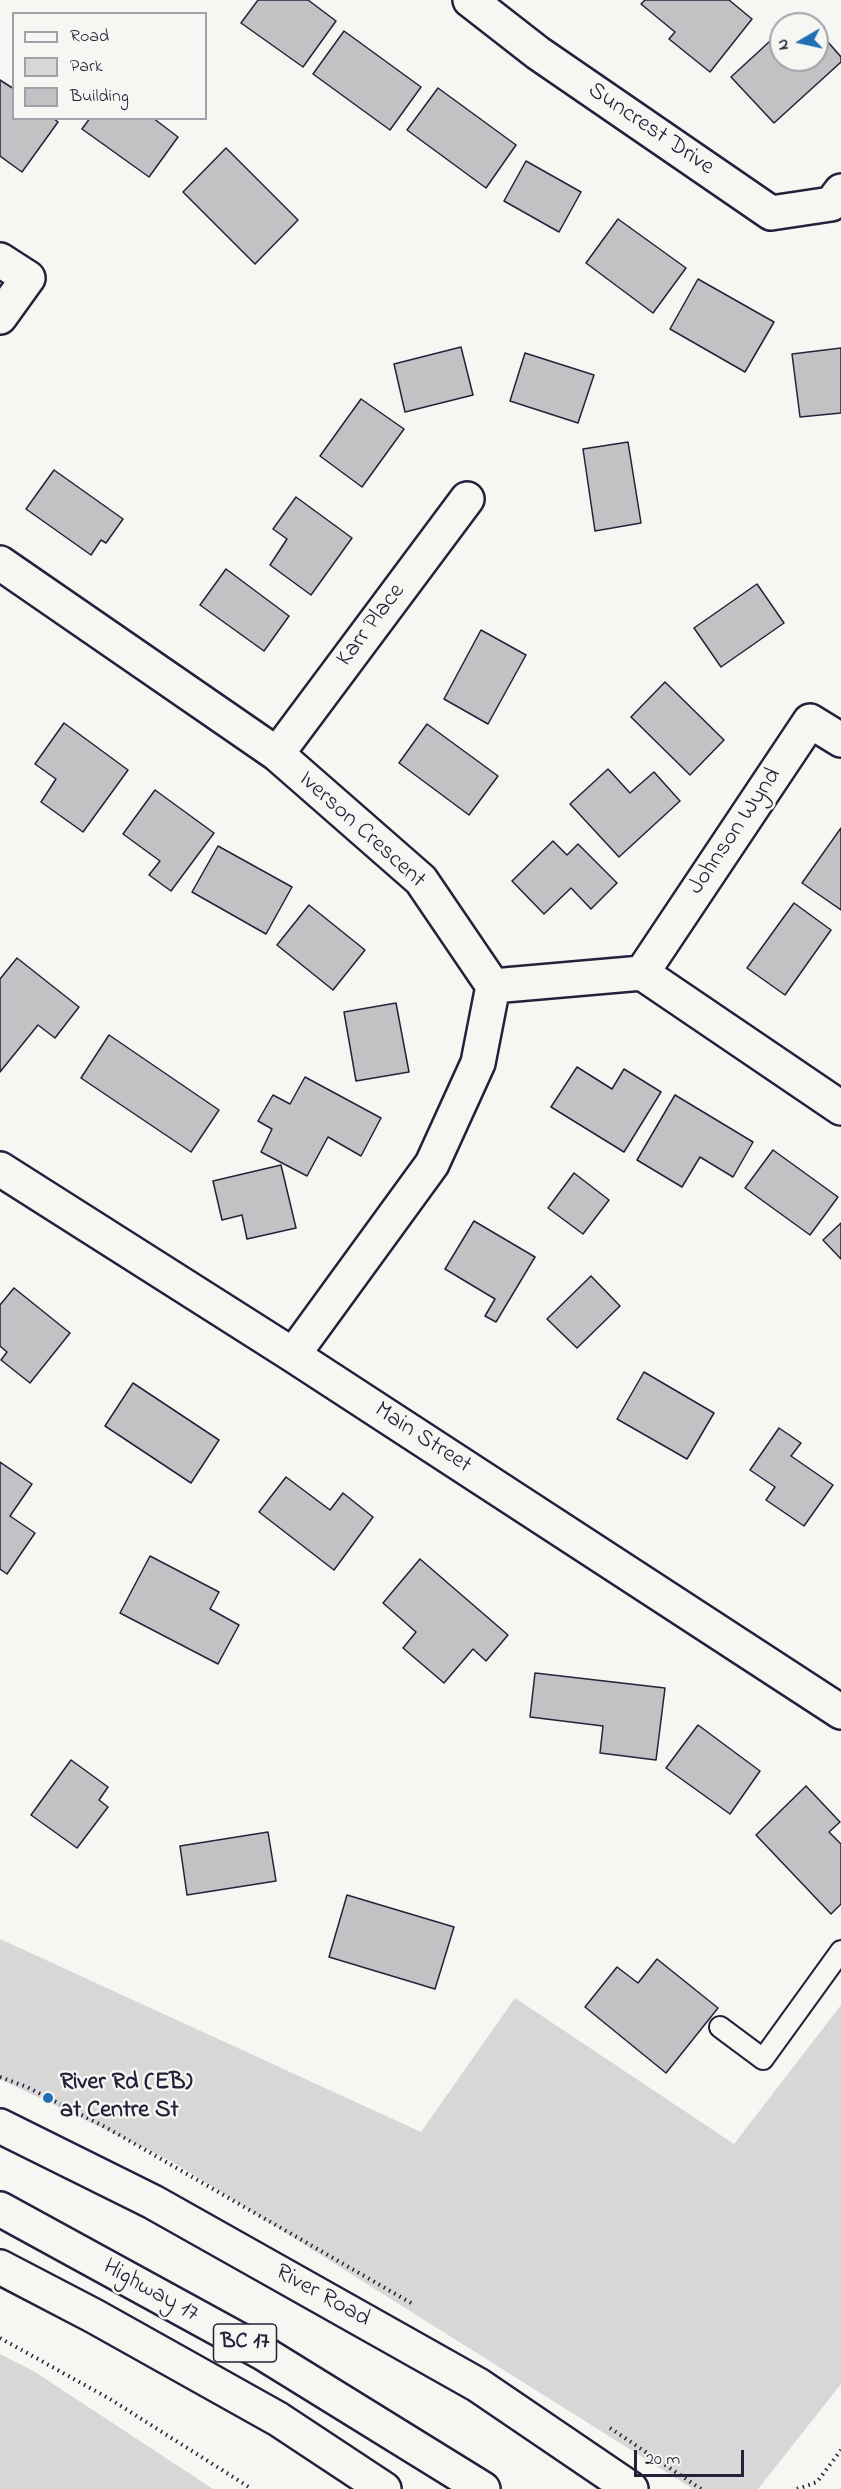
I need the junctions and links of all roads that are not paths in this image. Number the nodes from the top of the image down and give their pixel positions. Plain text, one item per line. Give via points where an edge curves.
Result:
1 (470, 0) edge
2 (841, 191) edge
3 (0, 260) edge
4 (0, 317) edge
5 (467, 499) dead end
6 (0, 562) edge
7 (841, 741) edge
8 (277, 754) junction
9 (642, 973) junction
10 (493, 986) junction
11 (841, 1108) edge
12 (0, 1169) edge
13 (293, 1355) junction
14 (841, 1712) edge
15 (841, 1951) edge
16 (720, 2028) dead end
17 (0, 2126) edge
18 (0, 2209) edge
19 (0, 2267) edge
20 (384, 2489) edge
21 (483, 2489) edge
22 (631, 2489) edge

1 - 2 main road, Suncrest Drive via 538,53 771,213 831,204
3 - 4 main road via 28,278
5 - 8 main road, Karr Place
6 - 8 main road, Iverson Crescent
7 - 9 main road, Johnson Wynd via 810,721
8 - 10 main road, Iverson Crescent via 421,880
9 - 10 main road
9 - 11 main road
10 - 13 main road via 478,1063 432,1164
12 - 13 main road, Main Street
13 - 14 main road, Main Street
15 - 16 lane via 763,2059
17 - 22 main road, River Road via 153,2202 478,2385
18 - 21 main road, Highway 17 / BC 17 via 263,2353
19 - 20 main road, Highway 17 / BC 17 via 278,2419

